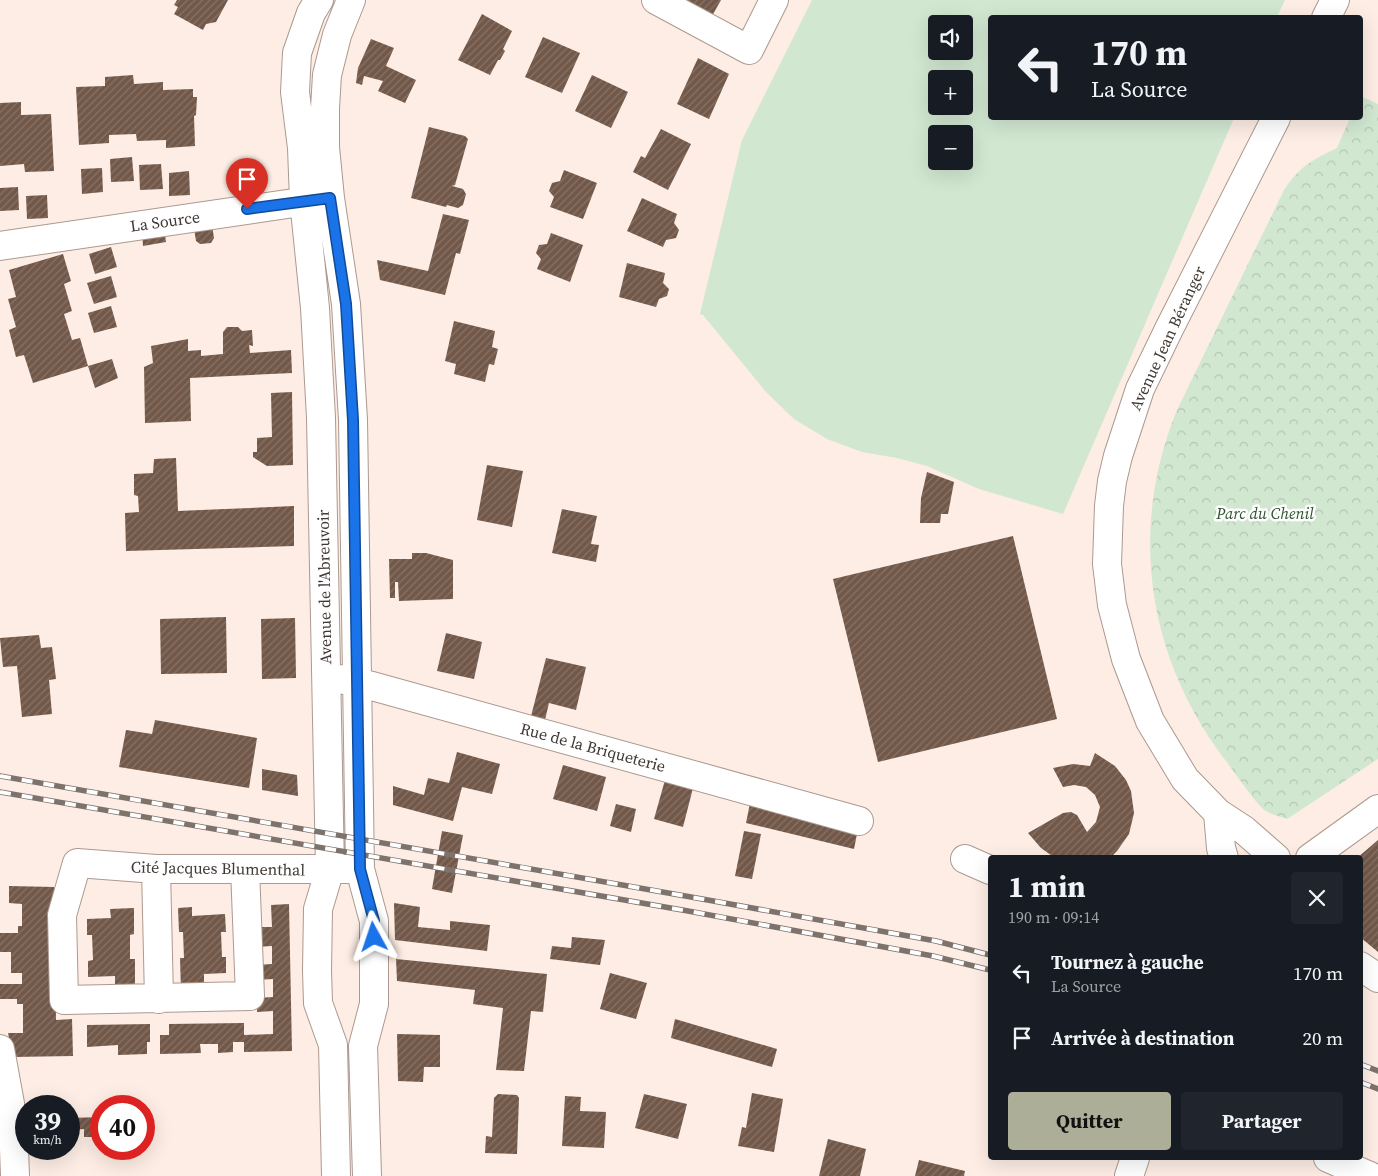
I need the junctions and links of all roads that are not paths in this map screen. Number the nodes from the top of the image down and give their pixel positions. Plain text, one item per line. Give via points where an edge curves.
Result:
1 (319, 0) edge
2 (351, 0) edge
3 (656, 0) edge
4 (774, 0) edge
5 (1335, 0) edge
6 (1328, 15) edge
7 (1275, 120) edge
8 (317, 199) junction
9 (0, 246) edge
10 (326, 676) junction
11 (357, 682) junction
12 (1378, 809) edge
13 (1218, 813) junction
14 (859, 821) dead end
15 (1223, 855) edge
16 (1273, 855) edge
17 (1314, 855) edge
18 (965, 859) dead end
19 (156, 869) junction
20 (245, 869) junction
21 (330, 869) junction
22 (360, 869) junction
23 (988, 869) edge
24 (1363, 968) edge
25 (1378, 978) edge
26 (160, 999) junction
27 (0, 1049) edge
28 (1134, 1160) edge
29 (1333, 1160) edge
30 (15, 1176) edge
31 (336, 1176) edge
32 (367, 1176) edge
33 (1129, 1176) edge
34 (1370, 1176) edge

1 - 8 street, Avenue de l'Abreuvoir via 297,53 295,92 302,148
2 - 8 street, Avenue de l'Abreuvoir via 337,35 327,75 325,147
3 - 4 street via 749,50
5 - 6 street
7 - 13 street, Avenue Jean Béranger via 1140,389 1118,456 1109,506 1107,564 1112,605 1126,659 1150,721 1185,779
8 - 9 street, La Source
8 - 10 street, Avenue de l'Abreuvoir via 315,308 321,418
8 - 11 street, Avenue de l'Abreuvoir via 346,304 352,400
10 - 11 street, Rue de la Briqueterie
10 - 21 street, Avenue de l'Abreuvoir
11 - 14 street, Rue de la Briqueterie
11 - 22 street, Avenue de l'Abreuvoir
12 - 17 street
13 - 15 street
13 - 16 street, Avenue Jean Béranger
18 - 23 street
19 - 20 street, Cité Jacques Blumenthal
19 - 26 street
19 - 26 street, Cité Jacques Blumenthal via 77,863 62,915 64,1000
20 - 21 street, Cité Jacques Blumenthal
20 - 26 street via 250,996
21 - 22 street, Cité Jacques Blumenthal
21 - 31 street, Avenue de l'Abreuvoir via 318,909 317,971 318,1003 333,1045
22 - 32 street, Avenue de l'Abreuvoir via 374,921 374,1004 363,1046
24 - 25 street
27 - 30 street via 13,1120
28 - 33 street
29 - 34 street

